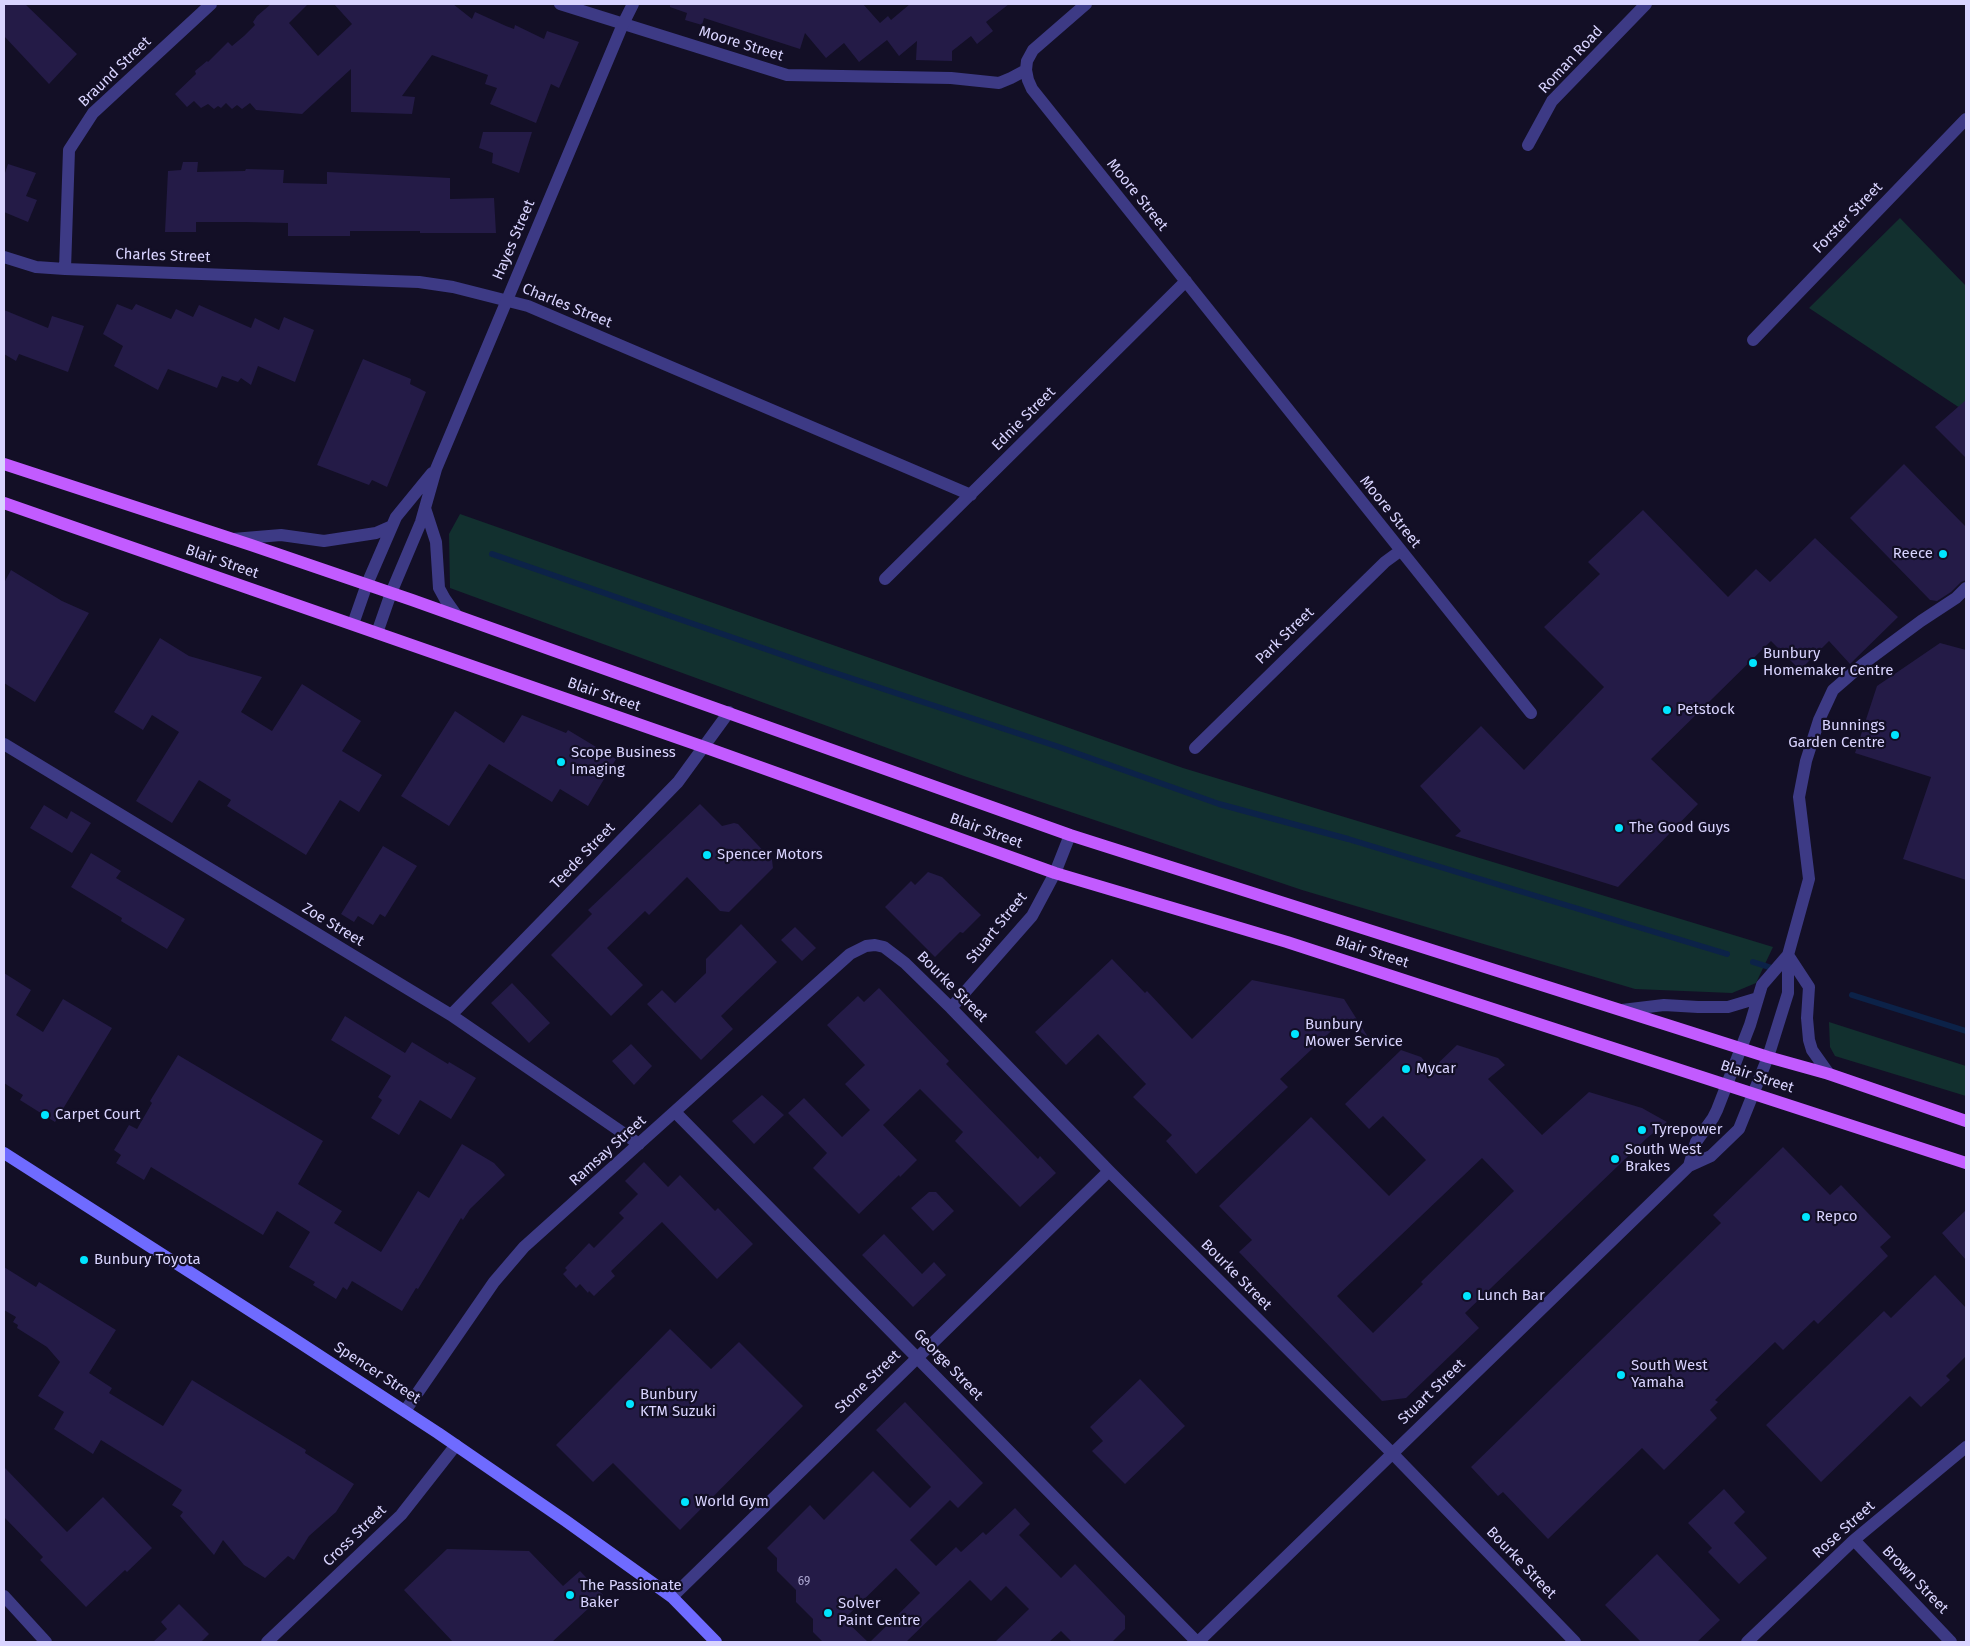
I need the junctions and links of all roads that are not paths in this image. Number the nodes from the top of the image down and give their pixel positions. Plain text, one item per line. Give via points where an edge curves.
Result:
1 (211, 4) edge
2 (560, 4) edge
3 (625, 4) edge
4 (633, 4) edge
5 (1086, 4) edge
6 (1646, 4) edge
7 (623, 24) junction
8 (1026, 70) junction
9 (1966, 119) edge
10 (1528, 145) dead end
11 (4, 257) edge
12 (65, 269) junction
13 (1186, 281) junction
14 (506, 300) junction
15 (1753, 340) dead end
16 (4, 464) edge
17 (436, 469) junction
18 (971, 495) junction
19 (4, 503) edge
20 (425, 508) junction
21 (392, 526) junction
22 (233, 539) junction
23 (1400, 551) junction
24 (885, 579) dead end
25 (367, 584) junction
26 (1966, 588) edge
27 (391, 593) junction
28 (457, 616) junction
29 (353, 624) junction
30 (377, 633) junction
31 (729, 712) junction
32 (1530, 713) dead end
33 (4, 744) edge
34 (704, 747) junction
35 (1195, 748) dead end
36 (1070, 835) junction
37 (1055, 872) junction
38 (866, 946) joint
39 (1788, 955) junction
40 (1758, 998) junction
41 (952, 1008) junction
42 (1622, 1010) junction
43 (451, 1015) junction
44 (1741, 1048) junction
45 (1768, 1057) junction
46 (1829, 1074) junction
47 (1726, 1084) junction
48 (1754, 1093) junction
49 (675, 1112) junction
50 (1966, 1121) edge
51 (639, 1144) junction
52 (4, 1154) edge
53 (1966, 1163) edge
54 (1689, 1166) junction
55 (1109, 1171) junction
56 (917, 1357) junction
57 (404, 1411) junction
58 (456, 1445) junction
59 (1966, 1447) edge
60 (1392, 1453) junction
61 (1854, 1540) junction
62 (4, 1596) edge
63 (672, 1597) junction
64 (46, 1642) edge
65 (267, 1642) edge
66 (716, 1642) edge
67 (1198, 1642) edge
68 (1576, 1642) edge
69 (1747, 1642) edge
70 (1951, 1642) edge

1 - 12 street, Braund Street via 94,113 69,150
2 - 7 street, Moore Street
3 - 7 street, Hayes Street
4 - 7 street, Hayes Street
5 - 8 street via 1036,45
6 - 10 street, Roman Road via 1552,101
7 - 8 street, Moore Street via 777,73 797,76 956,78 999,82
7 - 14 street, Hayes Street
8 - 13 street, Moore Street via 1035,94
9 - 15 street, Forster Street
11 - 12 street, Charles Street via 36,266
12 - 14 street, Charles Street via 419,282
13 - 18 street, Ednie Street
13 - 23 street, Moore Street
14 - 17 street, Hayes Street
14 - 18 street, Charles Street via 537,310
16 - 22 main road, Blair Street
17 - 20 street, Hayes Street
17 - 21 street, Hayes Street
18 - 24 street, Ednie Street
19 - 29 main road, Blair Street
20 - 27 street, Hayes Street
20 - 28 street via 436,542 439,588
21 - 22 street via 376,533 324,541 281,535
21 - 25 street, Hayes Street
22 - 25 main road, Blair Street
23 - 32 street, Moore Street
23 - 35 street, Park Street
25 - 27 main road, Blair Street
25 - 29 street, Hayes Street
26 - 39 street via 1833,690 1806,761 1799,797 1809,878
27 - 28 main road, Blair Street
27 - 30 street, Hayes Street
28 - 31 main road, Blair Street
29 - 30 main road, Blair Street
30 - 34 main road, Blair Street
31 - 34 street, Teede Street
31 - 36 main road, Blair Street
33 - 43 street, Zoe Street
34 - 37 main road, Blair Street
34 - 43 street, Teede Street via 678,782
36 - 37 street, Stuart Street
36 - 42 main road, Blair Street
37 - 41 street, Stuart Street via 1027,922
37 - 47 main road, Blair Street via 1287,942
38 - 41 street, Bourke Street via 884,947
38 - 49 street, Ramsay Street via 850,954
39 - 40 street, Stuart Street via 1762,985
39 - 45 street, Stuart Street via 1788,993
39 - 46 street via 1809,987 1808,1040
40 - 42 street via 1728,1007 1664,1005
40 - 44 street, Stuart Street
41 - 55 street, Bourke Street
42 - 44 main road, Blair Street
43 - 51 street, Zoe Street
44 - 45 main road, Blair Street
44 - 47 street, Stuart Street
45 - 46 main road, Blair Street
45 - 48 street, Stuart Street
46 - 50 main road, Blair Street
47 - 48 main road, Blair Street
47 - 54 street, Stuart Street via 1713,1118 1696,1142
48 - 53 main road, Blair Street
48 - 54 street, Stuart Street via 1739,1129 1712,1156
49 - 51 street, Ramsay Street
49 - 56 street, George Street
51 - 57 street, Ramsay Street via 510,1263
52 - 57 main road, Spencer Street
54 - 60 street, Stuart Street
55 - 56 street, Stone Street
55 - 60 street, Bourke Street
56 - 63 street, Stone Street
56 - 67 street, George Street
57 - 58 main road, Spencer Street
58 - 63 main road, Spencer Street
58 - 65 street, Cross Street via 401,1515
59 - 61 street, Rose Street
60 - 67 street, Stuart Street
60 - 68 street, Bourke Street
61 - 69 street, Rose Street
61 - 70 street, Brown Street
62 - 64 street
63 - 66 main road, Spencer Street

